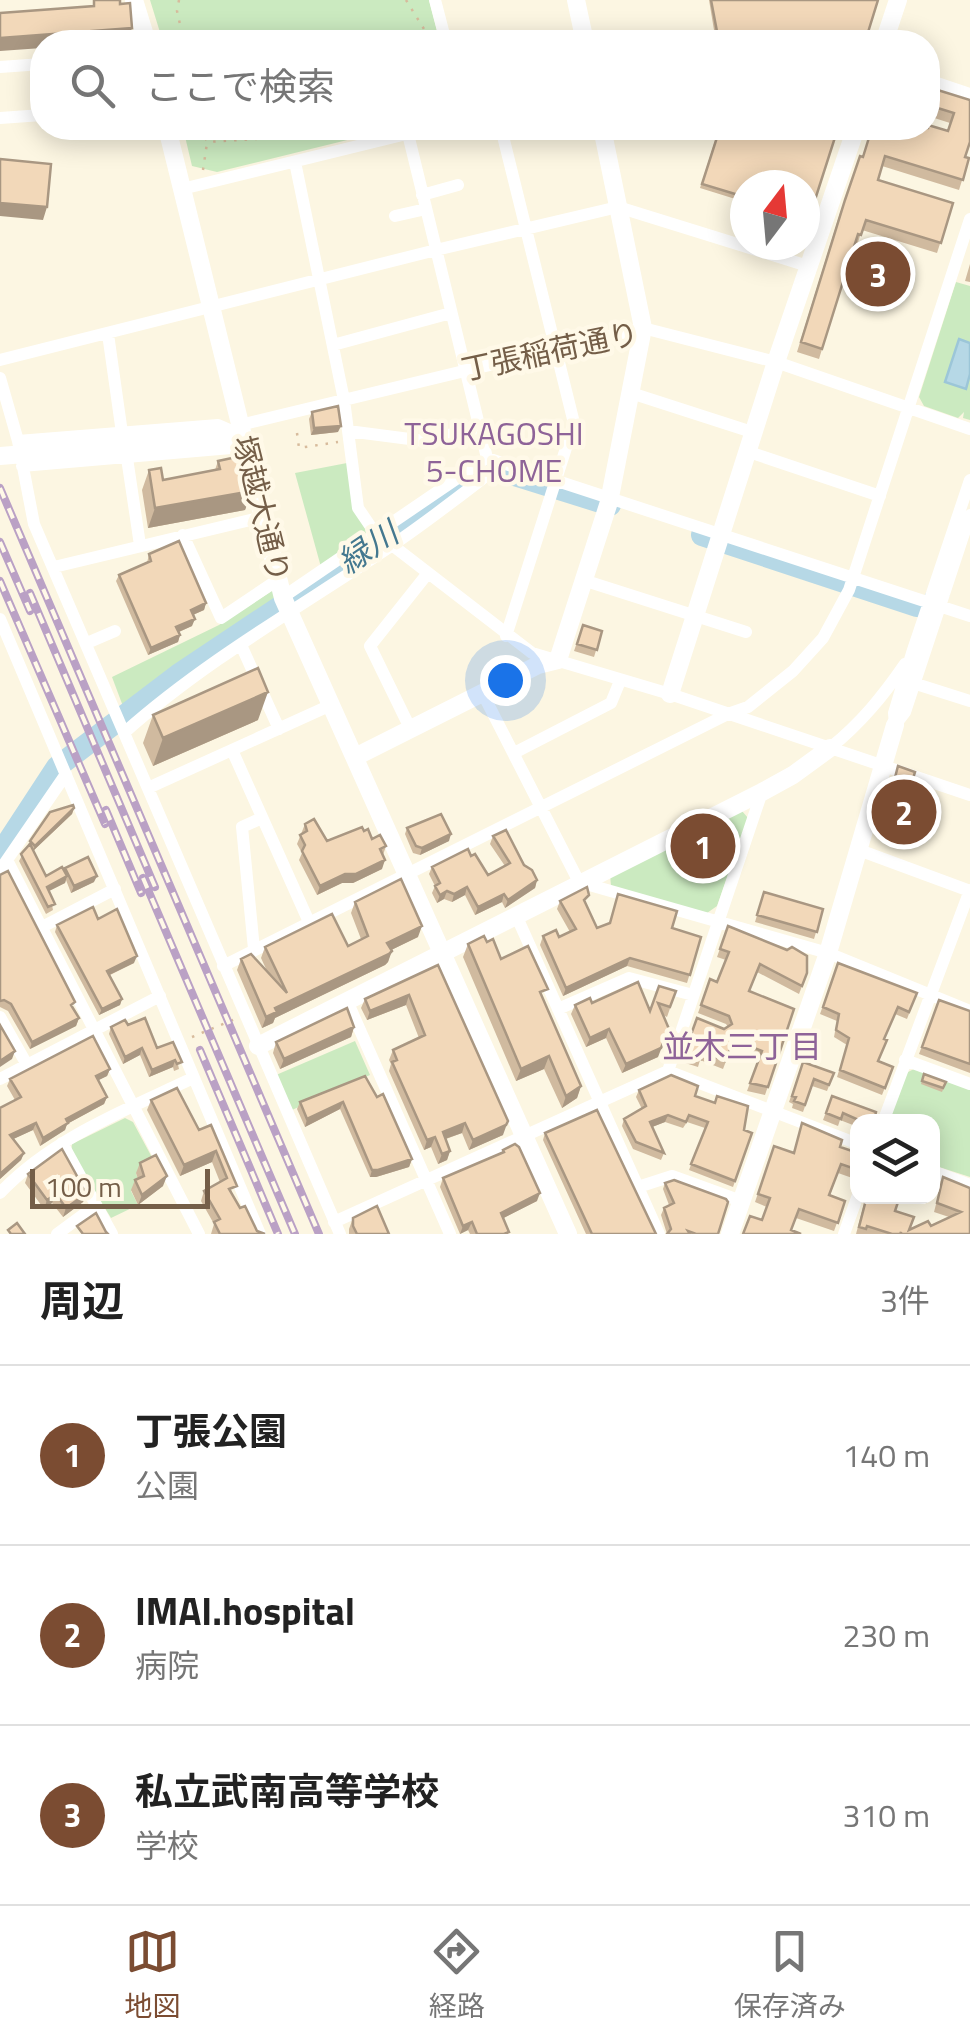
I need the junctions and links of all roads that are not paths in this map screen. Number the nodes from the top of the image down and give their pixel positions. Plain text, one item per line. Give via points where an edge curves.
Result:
1 (134, 0) edge
2 (436, 0) edge
3 (576, 0) edge
4 (898, 0) edge
5 (143, 30) edge
6 (443, 30) edge
7 (582, 30) edge
8 (888, 30) edge
9 (30, 65) edge
10 (0, 67) edge
11 (940, 84) edge
12 (970, 94) edge
13 (30, 116) edge
14 (0, 118) edge
15 (170, 140) edge
16 (384, 140) edge
17 (409, 140) edge
18 (504, 140) edge
19 (604, 140) edge
20 (852, 140) edge
21 (295, 162) junction
22 (458, 186) dead end
23 (182, 189) junction
24 (424, 202) junction
25 (618, 208) junction
26 (395, 216) dead end
27 (970, 219) edge
28 (526, 229) junction
29 (436, 250) junction
30 (811, 266) junction
31 (320, 281) junction
32 (211, 307) junction
33 (451, 313) junction
34 (643, 328) junction
35 (108, 334) junction
36 (333, 344) junction
37 (554, 350) junction
38 (0, 360) edge
39 (776, 362) junction
40 (466, 370) junction
41 (0, 378) edge
42 (630, 393) junction
43 (344, 400) junction
44 (909, 410) junction
45 (480, 428) junction
46 (970, 429) edge
47 (122, 433) junction
48 (236, 433) junction
49 (755, 433) junction
50 (348, 436) junction
51 (18, 441) junction
52 (749, 452) junction
53 (0, 456) edge
54 (127, 458) junction
55 (487, 458) junction
56 (22, 466) junction
57 (499, 467) junction
58 (970, 480) edge
59 (554, 484) junction
60 (880, 496) junction
61 (608, 504) junction
62 (263, 517) junction
63 (969, 518) edge
64 (374, 533) junction
65 (184, 535) junction
66 (720, 540) junction
67 (140, 545) junction
68 (392, 546) junction
69 (54, 568) junction
70 (428, 574) junction
71 (583, 580) junction
72 (852, 582) junction
73 (284, 599) junction
74 (933, 606) junction
75 (695, 616) junction
76 (970, 616) edge
77 (0, 619) edge
78 (115, 631) dead end
79 (746, 632) dead end
80 (506, 636) junction
81 (86, 644) junction
82 (241, 645) junction
83 (912, 653) junction
84 (558, 660) junction
85 (620, 682) junction
86 (913, 683) junction
87 (483, 694) junction
88 (670, 694) junction
89 (970, 702) edge
90 (331, 705) junction
91 (728, 714) junction
92 (895, 725) junction
93 (279, 729) junction
94 (411, 730) junction
95 (125, 732) junction
96 (830, 748) junction
97 (232, 750) junction
98 (514, 753) junction
99 (355, 757) junction
100 (883, 766) junction
101 (66, 774) junction
102 (148, 788) junction
103 (762, 792) junction
104 (970, 795) edge
105 (542, 808) junction
106 (262, 818) junction
107 (859, 850) junction
108 (3, 865) edge
109 (406, 872) junction
110 (579, 882) junction
111 (115, 889) junction
112 (970, 891) edge
113 (516, 915) junction
114 (717, 921) junction
115 (309, 922) junction
116 (42, 927) junction
117 (254, 950) junction
118 (828, 953) junction
119 (443, 955) junction
120 (223, 966) junction
121 (929, 994) junction
122 (693, 995) junction
123 (160, 996) junction
124 (348, 1003) junction
125 (558, 1009) junction
126 (970, 1011) edge
127 (0, 1017) edge
128 (95, 1028) junction
129 (258, 1046) junction
130 (905, 1060) junction
131 (26, 1063) junction
132 (668, 1071) junction
133 (193, 1078) junction
134 (0, 1079) edge
135 (970, 1084) edge
136 (600, 1101) junction
137 (134, 1106) junction
138 (773, 1112) junction
139 (886, 1114) edge
140 (524, 1136) junction
141 (850, 1141) edge
142 (62, 1143) junction
143 (940, 1174) edge
144 (426, 1181) junction
145 (970, 1184) edge
146 (638, 1187) junction
147 (0, 1192) edge
148 (742, 1201) junction
149 (855, 1204) edge
150 (96, 1206) junction
151 (337, 1228) edge
152 (57, 1234) edge
153 (112, 1234) edge
154 (199, 1234) edge
155 (260, 1234) edge
156 (450, 1234) edge
157 (568, 1234) edge
158 (659, 1234) edge
159 (730, 1234) edge
160 (844, 1234) edge

1 - 5 street
2 - 6 street
3 - 7 street
4 - 8 street
9 - 10 street
11 - 12 street
13 - 14 street
15 - 23 street, 塚越大通り
16 - 21 street
17 - 24 street
18 - 28 street
19 - 25 street
20 - 30 street
21 - 23 street
21 - 31 street
22 - 24 street
23 - 32 street, 塚越大通り
24 - 26 street
24 - 29 street
25 - 28 street
25 - 30 street
25 - 34 street
27 - 44 street
28 - 29 street
28 - 37 street
29 - 31 street
29 - 33 street
30 - 39 street
31 - 32 street
31 - 36 street
32 - 35 street
32 - 48 street, 塚越大通り
33 - 36 street
33 - 40 street
34 - 37 street, 丁張稲荷通り
34 - 39 street, 丁張稲荷通り
34 - 42 street
35 - 38 street
35 - 47 street
36 - 43 street
37 - 40 street, 丁張稲荷通り
37 - 59 street via 574,423
39 - 44 street, 丁張稲荷通り
39 - 49 street
40 - 43 street, 丁張稲荷通り
40 - 45 street
41 - 51 street
42 - 49 street
42 - 61 street
43 - 48 street, 丁張稲荷通り
43 - 50 street
44 - 46 street, 丁張稲荷通り
44 - 60 street
45 - 50 street via 426,441
45 - 55 street
47 - 48 street via 218,425
47 - 51 street
48 - 53 street
48 - 54 street, 丁張稲荷通り via 230,448
48 - 62 street, 塚越大通り
49 - 52 street
50 - 64 street via 358,508
51 - 56 street
52 - 60 street
52 - 66 street
54 - 56 street, 丁張稲荷通り
54 - 67 street
55 - 57 street
55 - 64 street
56 - 69 street via 34,524
57 - 59 street
57 - 68 street
58 - 74 street
59 - 61 street
59 - 80 street
60 - 72 street
61 - 66 street
61 - 71 street
62 - 65 street
62 - 73 street, 塚越大通り
63 - 74 street
64 - 73 street
65 - 67 street
65 - 73 street via 221,618
66 - 72 street
66 - 75 street
67 - 69 street
68 - 70 street
68 - 73 street
69 - 81 street
70 - 80 street
70 - 94 street via 370,646
71 - 75 street
71 - 84 street
72 - 74 street
72 - 91 street via 823,638 793,671 748,707
73 - 82 street
73 - 90 street, 塚越大通り
74 - 76 street
74 - 83 street
74 - 86 street
75 - 79 street
75 - 88 street
77 - 101 street
78 - 81 street
80 - 84 street
81 - 95 street
82 - 93 street
82 - 95 street
83 - 92 street
83 - 96 street via 883,696
84 - 85 street
84 - 87 street
85 - 88 street
85 - 98 street via 611,703
86 - 89 street
86 - 92 street
87 - 94 street
87 - 98 street
88 - 91 street
90 - 93 street
90 - 99 street, 塚越大通り
91 - 96 street
91 - 105 street
92 - 100 street
93 - 97 street
94 - 99 street
95 - 102 street
96 - 100 street
96 - 103 street
97 - 102 street
97 - 106 street
98 - 105 street
99 - 109 street, 塚越大通り
100 - 104 street
100 - 107 street
101 - 108 street
101 - 111 street
102 - 120 street
103 - 110 street
103 - 114 street
105 - 109 street
105 - 110 street
106 - 115 street
106 - 117 street via 242,827
107 - 112 street
107 - 118 street
108 - 116 street
109 - 115 street
109 - 119 street, 塚越大通り
110 - 113 street
110 - 114 street
111 - 116 street
111 - 123 street
112 - 121 street
113 - 119 street
113 - 125 street
114 - 118 street
114 - 122 street
115 - 117 street
116 - 128 street
117 - 120 street
118 - 121 street
118 - 138 street
119 - 124 street
119 - 140 street, 塚越大通り
120 - 129 street
121 - 126 street
121 - 130 street
122 - 125 street via 629,978
122 - 132 street
123 - 128 street
123 - 133 street
124 - 129 street
124 - 144 street
125 - 136 street
127 - 131 street
128 - 131 street
128 - 137 street
129 - 151 street
130 - 135 street
130 - 139 street
131 - 134 street
132 - 136 street
132 - 138 street
133 - 137 street
133 - 155 street
136 - 140 street
136 - 146 street
137 - 142 street
137 - 154 street
138 - 141 street
138 - 148 street
140 - 144 street
140 - 157 street, 塚越大通り
142 - 147 street
142 - 150 street
143 - 145 street
144 - 151 street
144 - 156 street
146 - 148 street via 672,1176
146 - 158 street
148 - 159 street
149 - 160 street
150 - 152 street
150 - 153 street

